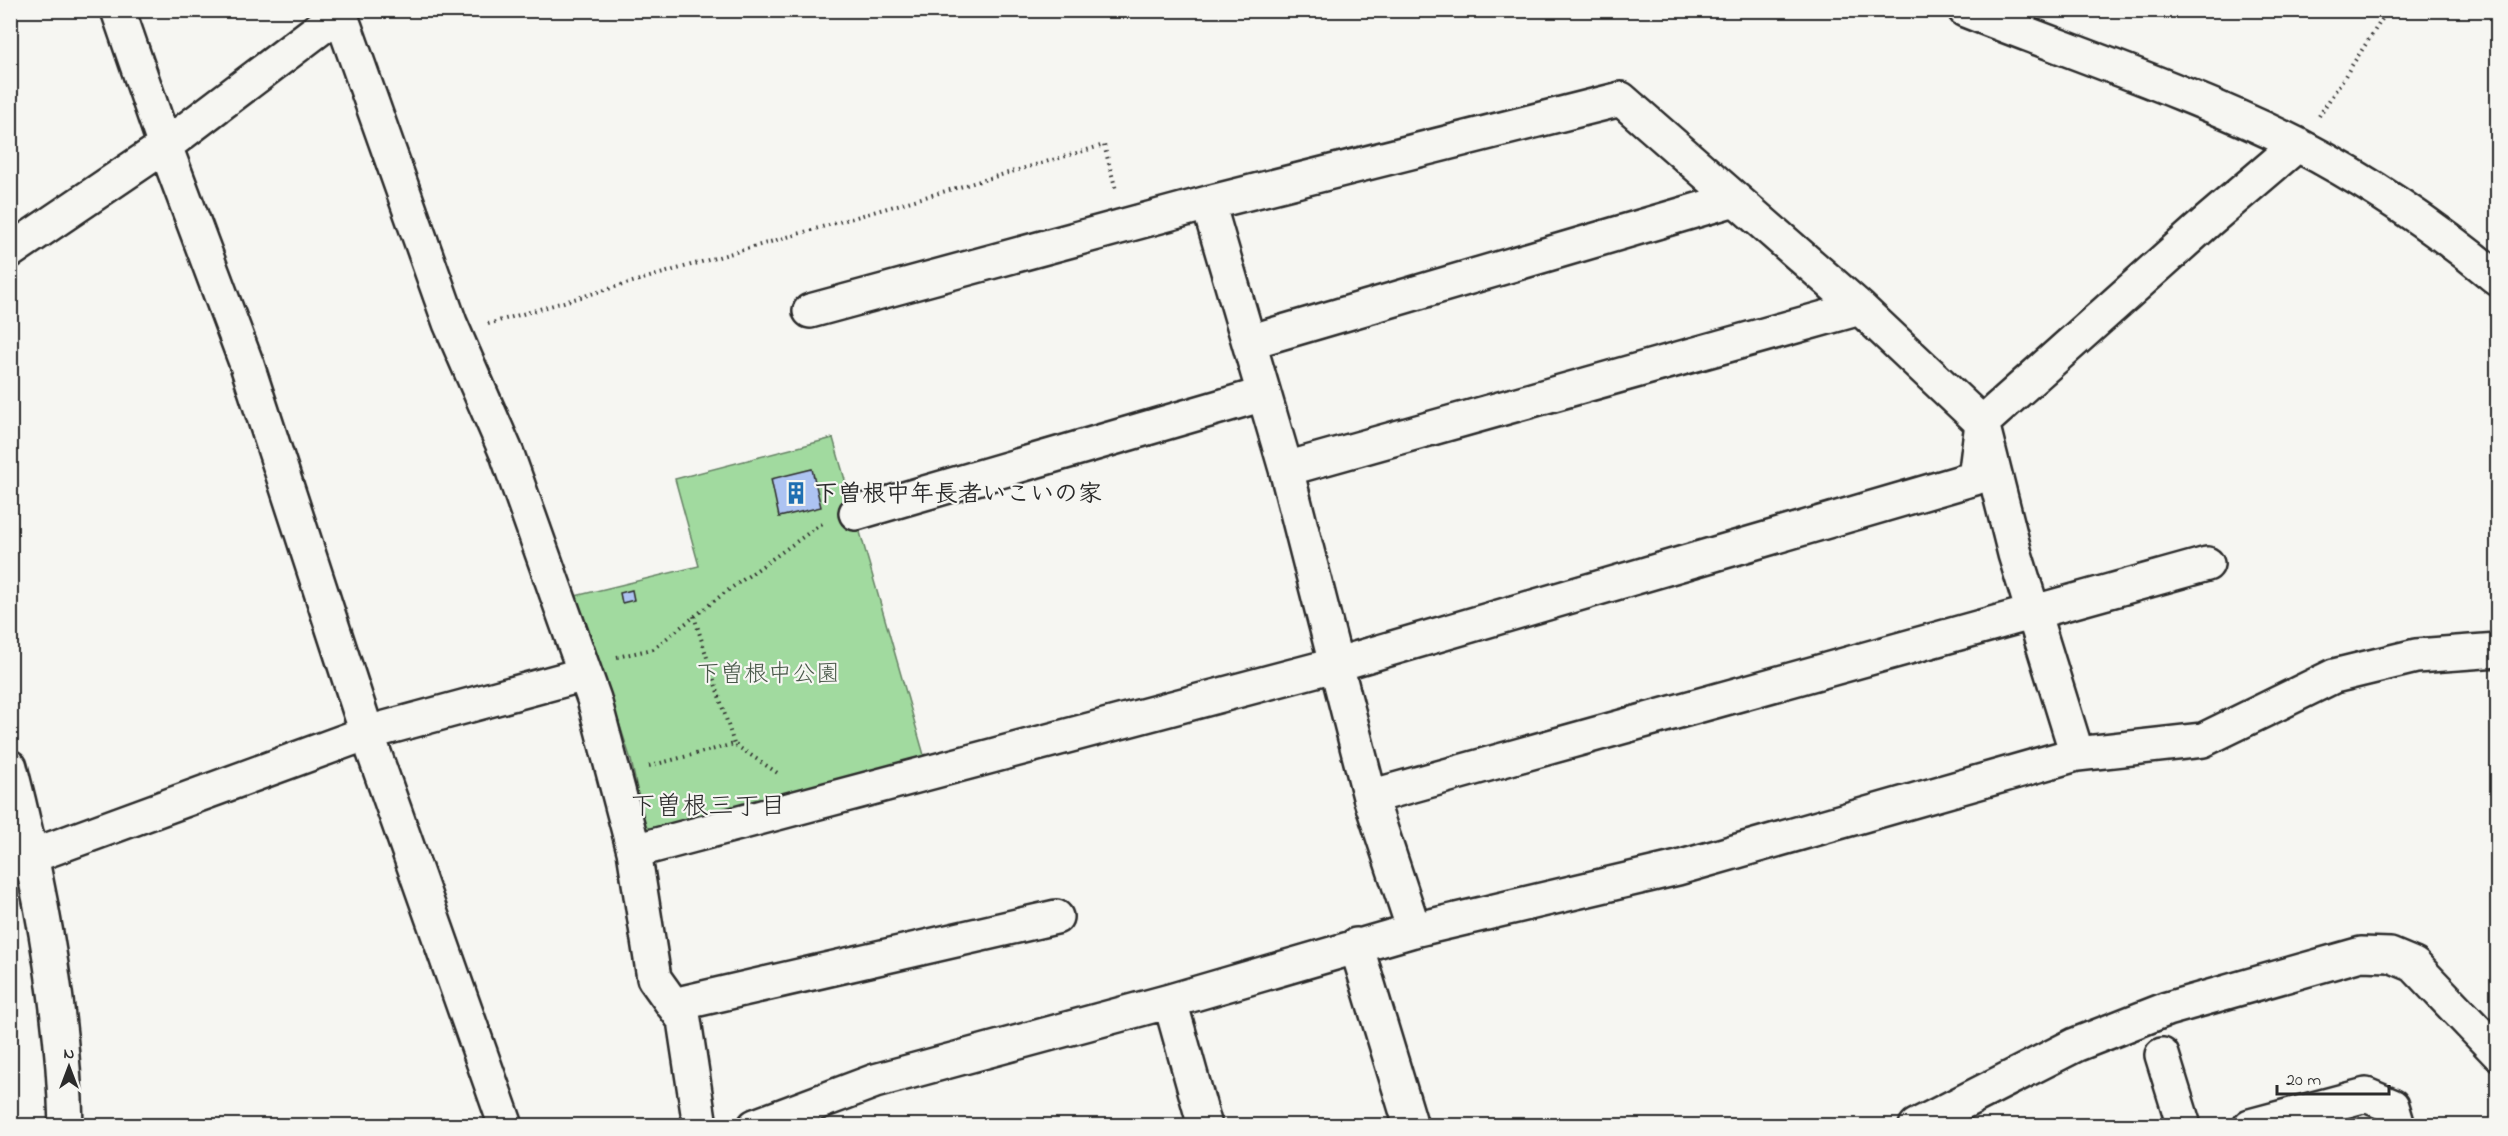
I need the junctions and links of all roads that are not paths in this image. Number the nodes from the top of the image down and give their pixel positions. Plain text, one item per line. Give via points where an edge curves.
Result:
1 (118, 10) edge
2 (1965, 10) edge
3 (342, 12) edge
4 (2297, 145) junction
5 (165, 146) junction
6 (1735, 199) junction
7 (1208, 203) junction
8 (10, 251) edge
9 (2498, 279) edge
10 (1860, 308) junction
11 (810, 311) dead end
12 (1249, 342) junction
13 (1264, 394) junction
14 (1982, 423) junction
15 (1286, 469) junction
16 (856, 513) road end
17 (2207, 564) dead end
18 (2034, 613) junction
19 (2498, 650) edge
20 (1338, 664) junction
21 (585, 674) junction
22 (367, 733) junction
23 (2077, 754) junction
24 (10, 767) edge
25 (1370, 796) junction
26 (634, 851) junction
27 (22, 860) edge
28 (1056, 917) dead end
29 (1414, 930) junction
30 (1356, 945) junction
31 (1170, 1001) junction
32 (673, 1005) junction
33 (2498, 1053) edge
34 (2163, 1054) dead end
35 (66, 1125) edge
36 (506, 1125) edge
37 (700, 1125) edge
38 (755, 1125) edge
39 (1205, 1125) edge
40 (1411, 1125) edge
41 (1916, 1125) edge
42 (2184, 1125) edge
43 (2250, 1125) edge
44 (2398, 1125) edge

1 - 5 street
2 - 4 street via 2214,107
3 - 5 street
3 - 21 street via 455,335 507,454
4 - 9 street via 2415,215
4 - 14 street
5 - 8 street
5 - 22 street via 247,365
6 - 7 street via 1621,99
6 - 10 street
6 - 12 street
7 - 11 street
7 - 12 street
10 - 14 street
10 - 15 street
12 - 13 street
13 - 15 street
13 - 16 street
14 - 18 street
14 - 20 street via 1975,478
15 - 20 street
17 - 18 street
18 - 23 street
18 - 25 street
19 - 23 street via 2416,656 2334,676 2203,740
20 - 25 street
20 - 26 street
21 - 22 street
21 - 26 street
22 - 27 street
22 - 36 street
23 - 29 street via 1678,868
24 - 27 street
25 - 29 street
26 - 32 street via 654,978
27 - 35 street via 64,1061
28 - 32 street
29 - 30 street
30 - 31 street
30 - 40 street
31 - 38 street via 875,1081
31 - 39 street
32 - 37 street via 684,1020
33 - 41 street via 2414,965 2390,955 2361,954 2167,1009 2075,1045
34 - 42 street
43 - 44 street via 2366,1095 2392,1106

